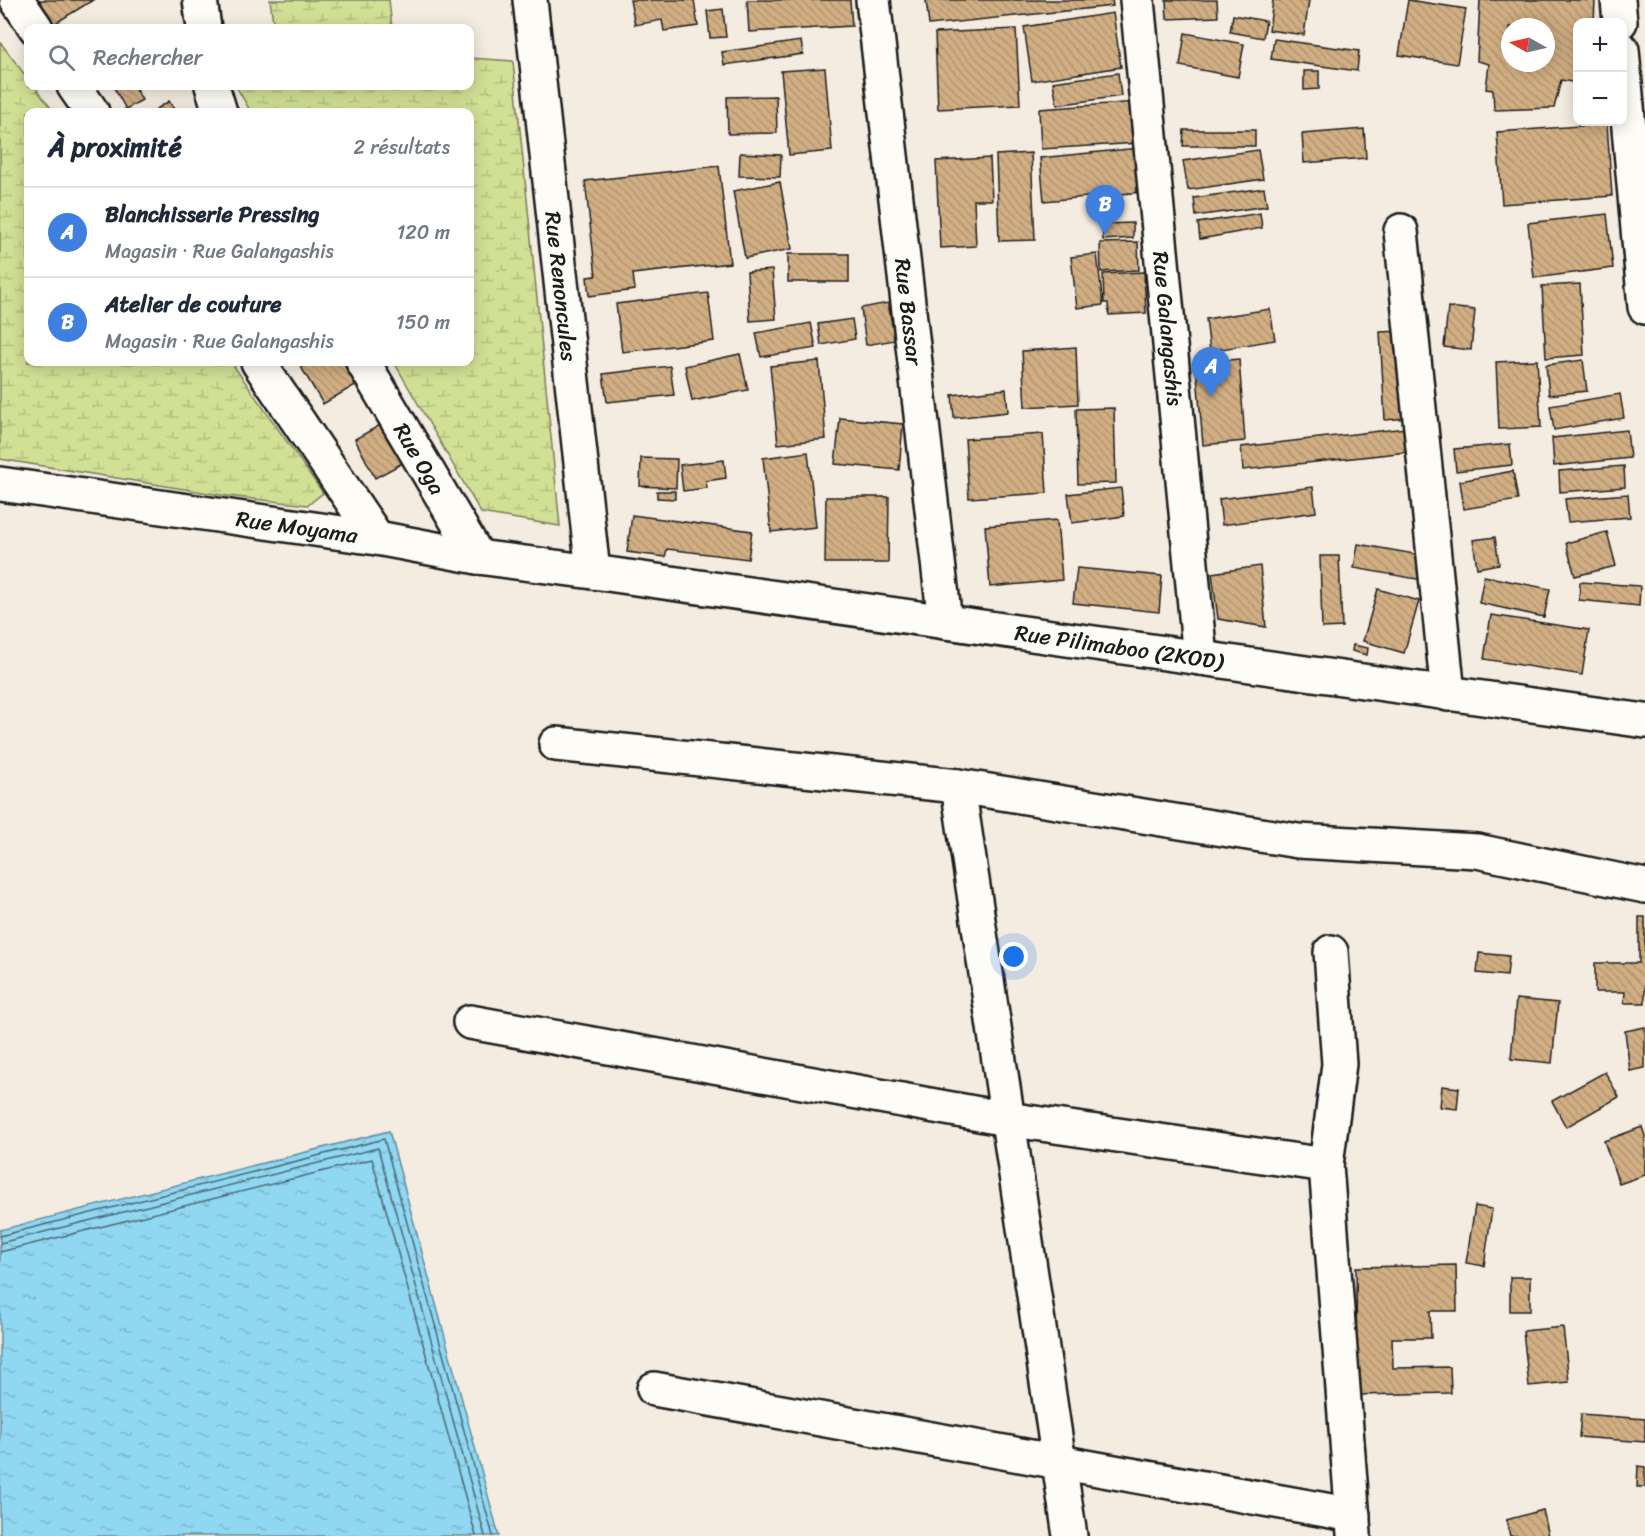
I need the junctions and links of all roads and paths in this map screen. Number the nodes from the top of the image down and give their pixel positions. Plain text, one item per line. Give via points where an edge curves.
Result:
1 (17, 0) edge
2 (200, 0) edge
3 (530, 0) edge
4 (873, 0) edge
5 (1137, 0) edge
6 (1618, 0) edge
7 (1620, 18) edge
8 (33, 24) edge
9 (203, 24) edge
10 (1626, 72) edge
11 (77, 90) edge
12 (213, 90) edge
13 (89, 108) edge
14 (219, 108) edge
15 (1640, 178) edge
16 (1401, 231) dead end
17 (1645, 308) edge
18 (261, 366) edge
19 (365, 366) edge
20 (0, 484) edge
21 (376, 538) junction
22 (478, 557) junction
23 (593, 572) junction
24 (945, 622) junction
25 (1200, 658) junction
26 (1448, 694) junction
27 (1645, 721) edge
28 (556, 744) dead end
29 (958, 786) junction
30 (1645, 886) edge
31 (1331, 952) dead end
32 (470, 1022) dead end
33 (1007, 1119) junction
34 (1326, 1166) junction
35 (654, 1389) dead end
36 (1058, 1463) junction
37 (1354, 1525) edge
38 (1070, 1536) edge

1 - 8 street
2 - 9 street
3 - 23 street, Rue Renoncules
4 - 24 street, Rue Bassar
5 - 25 street, Rue Galangashis
6 - 7 street
10 - 15 street
11 - 13 street
12 - 14 street
15 - 17 street
16 - 26 street
18 - 21 street
19 - 22 street, Rue Oga
20 - 21 street, Rue Moyama
21 - 22 street, Rue Moyama
22 - 23 street, Rue Moyama
23 - 24 street, Rue Pilimaboo (2KOD)
24 - 25 street, Rue Pilimaboo (2KOD)
25 - 26 street, Rue Pilimaboo (2KOD)
26 - 27 street, Rue Pilimaboo (2KOD)
28 - 29 street
29 - 30 street via 1298,841 1477,851
29 - 33 street
31 - 34 street via 1339,1064
32 - 33 street
33 - 34 street
33 - 36 street
34 - 37 street
35 - 36 street
36 - 37 street
36 - 38 street

